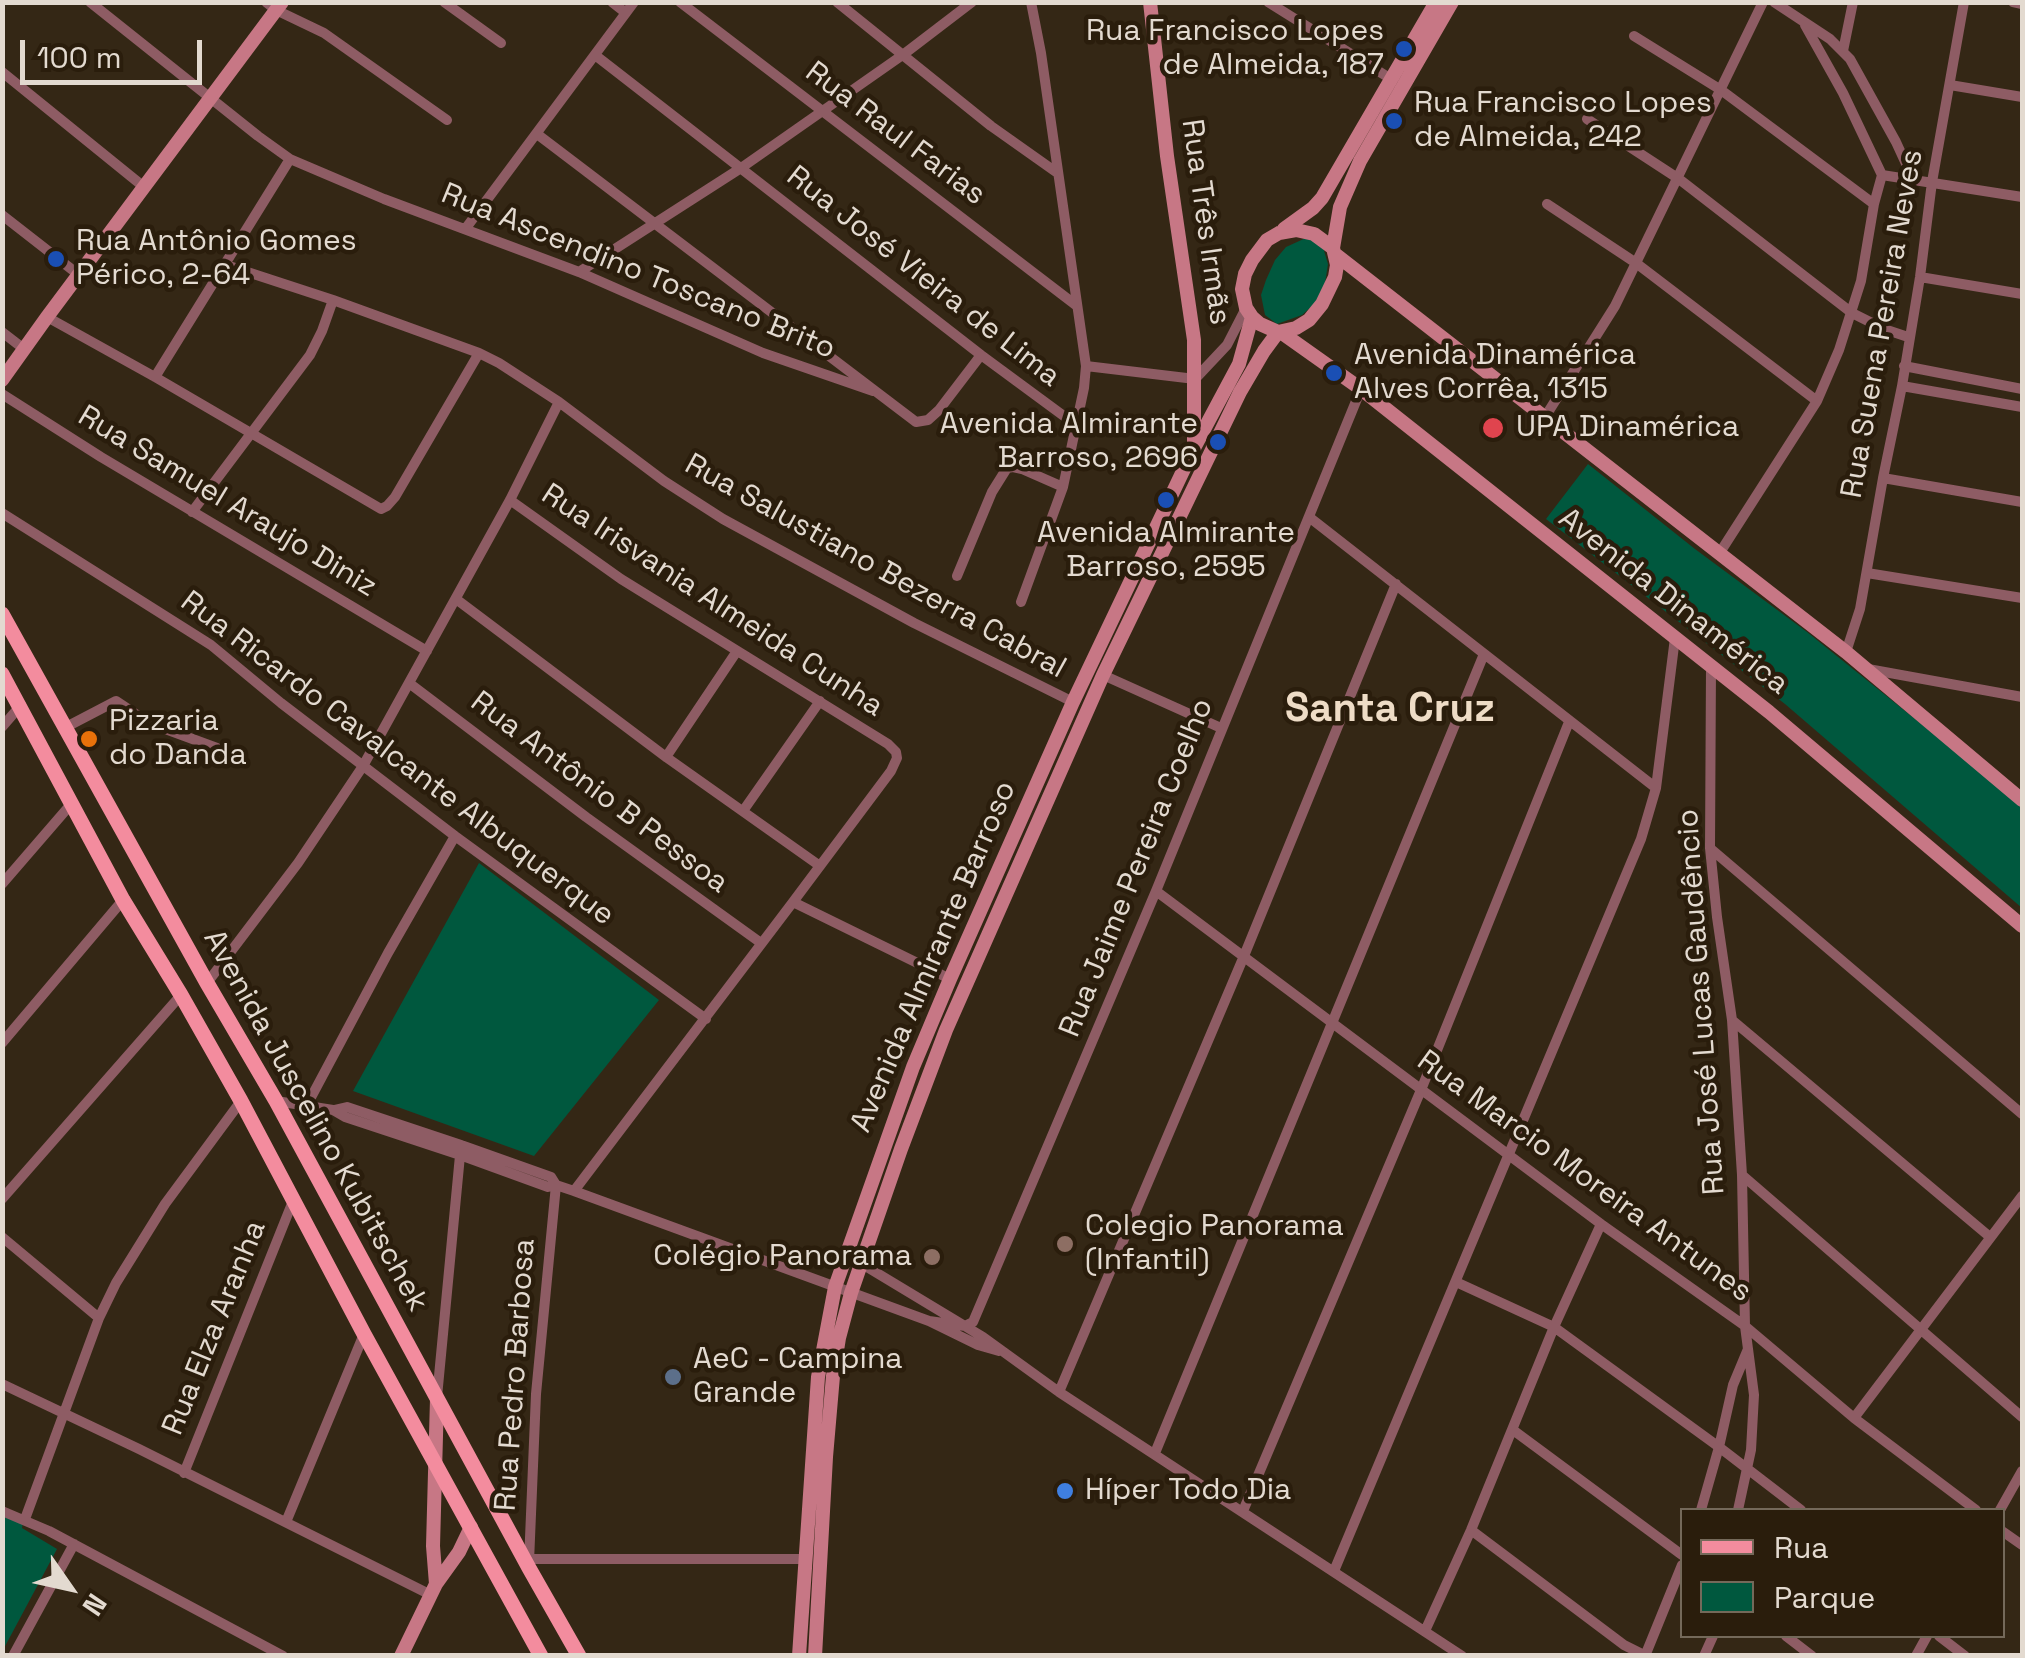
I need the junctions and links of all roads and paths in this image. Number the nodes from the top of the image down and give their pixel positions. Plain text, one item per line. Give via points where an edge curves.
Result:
1 (90, 2) edge
2 (444, 2) edge
3 (612, 2) edge
4 (634, 2) edge
5 (680, 2) edge
6 (837, 2) edge
7 (972, 2) edge
8 (1031, 2) edge
9 (1150, 2) edge
10 (1268, 2) edge
11 (1436, 2) edge
12 (1452, 2) edge
13 (1763, 2) edge
14 (1774, 2) edge
15 (1853, 2) edge
16 (1964, 2) edge
17 (2013, 2) edge
18 (2022, 4) edge
19 (275, 5) edge
20 (626, 13) junction
21 (1804, 24) junction
22 (1634, 36) dead end
23 (501, 43) dead end
24 (1843, 51) junction
25 (904, 54) junction
26 (594, 55) junction
27 (2, 72) edge
28 (1391, 79) junction
29 (1950, 85) junction
30 (1721, 90) junction
31 (2022, 97) edge
32 (212, 98) junction
33 (823, 111) junction
34 (1588, 118) dead end
35 (447, 120) dead end
36 (537, 134) junction
37 (290, 159) junction
38 (741, 168) junction
39 (1056, 172) junction
40 (1882, 175) junction
41 (1678, 178) junction
42 (1913, 179) junction
43 (1932, 182) junction
44 (144, 187) junction
45 (2022, 197) edge
46 (1547, 204) dead end
47 (1874, 204) junction
48 (2, 214) edge
49 (656, 224) junction
50 (466, 228) junction
51 (1280, 233) junction
52 (1334, 251) junction
53 (1636, 263) junction
54 (226, 265) junction
55 (579, 272) junction
56 (78, 275) junction
57 (1920, 278) junction
58 (2022, 294) edge
59 (333, 300) junction
60 (1078, 306) junction
61 (1249, 313) junction
62 (1852, 313) junction
63 (47, 317) junction
64 (2, 332) edge
65 (1280, 332) junction
66 (1908, 337) junction
67 (24, 349) junction
68 (480, 354) junction
69 (980, 355) junction
70 (1086, 366) junction
71 (1904, 366) junction
72 (155, 377) junction
73 (1195, 379) junction
74 (2, 380) edge
75 (1902, 386) junction
76 (1361, 389) junction
77 (2022, 389) edge
78 (872, 391) junction
79 (2, 394) edge
80 (1817, 400) junction
81 (559, 402) junction
82 (2022, 407) edge
83 (1545, 418) junction
84 (1076, 424) junction
85 (253, 434) junction
86 (1194, 450) junction
87 (1883, 478) junction
88 (1064, 487) junction
89 (510, 500) junction
90 (2022, 502) edge
91 (192, 512) junction
92 (2, 513) edge
93 (1310, 516) junction
94 (1719, 554) junction
95 (1868, 573) junction
96 (956, 576) dead end
97 (1396, 584) junction
98 (2022, 598) edge
99 (456, 600) junction
100 (1021, 602) dead end
101 (2, 614) edge
102 (1675, 638) junction
103 (738, 650) junction
104 (427, 651) junction
105 (1846, 652) junction
106 (1484, 654) junction
107 (1711, 667) junction
108 (1867, 669) junction
109 (2, 674) edge
110 (1103, 675) junction
111 (409, 683) junction
112 (2022, 696) edge
113 (820, 701) junction
114 (1072, 702) junction
115 (20, 705) junction
116 (1569, 722) junction
117 (2, 726) edge
118 (1222, 728) junction
119 (68, 730) junction
120 (217, 748) dead end
121 (666, 758) junction
122 (363, 766) junction
123 (1656, 788) junction
124 (2022, 800) edge
125 (72, 804) junction
126 (743, 811) junction
127 (455, 836) junction
128 (1710, 848) junction
129 (820, 866) junction
130 (2, 884) edge
131 (1156, 891) junction
132 (122, 900) junction
133 (793, 902) junction
134 (2022, 926) edge
135 (760, 943) junction
136 (1244, 956) junction
137 (950, 978) junction
138 (207, 983) junction
139 (180, 995) junction
140 (706, 1019) junction
141 (1732, 1020) junction
142 (1333, 1023) junction
143 (2, 1043) edge
144 (1421, 1090) junction
145 (240, 1101) junction
146 (276, 1101) junction
147 (307, 1105) junction
148 (2022, 1114) edge
149 (461, 1150) junction
150 (1510, 1156) junction
151 (1742, 1175) junction
152 (556, 1185) junction
153 (574, 1191) junction
154 (2022, 1196) edge
155 (2, 1199) edge
156 (292, 1201) junction
157 (1601, 1224) junction
158 (2, 1237) edge
159 (1990, 1237) junction
160 (862, 1264) junction
161 (1456, 1282) junction
162 (835, 1287) junction
163 (850, 1292) junction
164 (99, 1318) junction
165 (930, 1320) junction
166 (965, 1326) junction
167 (1745, 1326) junction
168 (1554, 1327) junction
169 (1921, 1330) junction
170 (364, 1334) junction
171 (1748, 1348) junction
172 (999, 1351) junction
173 (2, 1384) edge
174 (1058, 1392) junction
175 (437, 1398) junction
176 (66, 1413) junction
177 (2022, 1417) edge
178 (1854, 1418) junction
179 (1513, 1430) junction
180 (1719, 1447) junction
181 (1155, 1453) junction
182 (435, 1462) junction
183 (1748, 1469) junction
184 (2022, 1471) edge
185 (184, 1473) junction
186 (1701, 1508) edge
187 (1738, 1508) edge
188 (1798, 1508) edge
189 (1973, 1508) edge
190 (2001, 1508) edge
191 (1243, 1510) junction
192 (2, 1511) edge
193 (25, 1518) junction
194 (286, 1522) junction
195 (471, 1527) junction
196 (1471, 1530) junction
197 (74, 1544) junction
198 (1680, 1554) edge
199 (805, 1558) junction
200 (529, 1564) junction
201 (1680, 1570) edge
202 (1334, 1571) junction
203 (433, 1589) junction
204 (1425, 1631) junction
205 (1789, 1638) edge
206 (1941, 1638) edge
207 (1645, 1655) edge
208 (13, 1656) edge
209 (282, 1656) edge
210 (401, 1656) edge
211 (541, 1656) edge
212 (579, 1656) edge
213 (799, 1656) edge
214 (814, 1656) edge
215 (1462, 1656) edge
216 (1812, 1656) edge
217 (1966, 1656) edge

1 - 32 street, Rua Ascendino Toscano Brito
2 - 23 street
3 - 20 street
4 - 20 street
5 - 33 street, Rua Raul Farias
6 - 25 street
7 - 25 street
8 - 39 street
9 - 73 main road, Rua Três Irmãs
10 - 28 street
11 - 28 main road
12 - 52 main road via 1360,161 1340,206
13 - 30 street
14 - 21 street
15 - 24 street
16 - 29 street, Rua Suena Pereira Neves
17 - 18 street
19 - 32 main road
19 - 35 street
20 - 26 street
21 - 24 street
21 - 40 street
22 - 30 street
24 - 42 street
25 - 33 street
25 - 39 street
26 - 36 street
26 - 38 street, Rua José Vieira de Lima
27 - 44 street
28 - 51 main road via 1322,198
29 - 31 street
29 - 43 street, Rua Suena Pereira Neves
30 - 41 street
30 - 47 street
32 - 37 street, Rua Ascendino Toscano Brito
32 - 44 main road
33 - 38 street
33 - 60 street, Rua Raul Farias
34 - 41 street
36 - 49 street
36 - 50 street
37 - 50 street, Rua Ascendino Toscano Brito
37 - 54 street
38 - 49 street
38 - 69 street, Rua José Vieira de Lima
39 - 60 street
40 - 42 street
40 - 47 street
41 - 53 street
41 - 62 street
42 - 43 street
43 - 45 street
43 - 57 street, Rua Suena Pereira Neves
44 - 56 main road
46 - 53 street
47 - 62 street
48 - 56 street
49 - 55 street
49 - 78 street
50 - 55 street, Rua Ascendino Toscano Brito
51 - 52 main road via 1304,231
51 - 61 main road via 1267,240 1245,274
52 - 65 main road via 1335,277 1322,304 1310,320
52 - 83 main road
53 - 80 street
53 - 83 street
54 - 59 street, Rua Salustiano Bezerra Cabral
54 - 72 street
55 - 78 street, Rua Ascendino Toscano Brito via 763,354
56 - 63 main road
57 - 58 street
57 - 66 street, Rua Suena Pereira Neves
59 - 68 street, Rua Salustiano Bezerra Cabral
59 - 85 street via 310,355
60 - 70 street
61 - 65 main road
61 - 73 street
61 - 86 main road, Avenida Almirante Barroso via 1239,364
62 - 66 street
62 - 80 street
63 - 67 main road
63 - 72 street
64 - 67 street
65 - 76 main road, Avenida Dinamérica
65 - 110 main road, Avenida Almirante Barroso via 1240,392
66 - 71 street, Rua Suena Pereira Neves
67 - 74 main road
68 - 81 street, Rua Salustiano Bezerra Cabral
68 - 85 street via 387,506 374,506
69 - 78 street via 928,420 910,419
69 - 84 street, Rua José Vieira de Lima
70 - 73 street
70 - 84 street
71 - 75 street, Rua Suena Pereira Neves
71 - 77 street
72 - 85 street
73 - 86 main road, Rua Três Irmãs
75 - 82 street
75 - 87 street, Rua Suena Pereira Neves
76 - 93 street, Rua Jaime Pereira Coelho
76 - 102 main road, Avenida Dinamérica
79 - 91 street, Rua Samuel Araujo Diniz
80 - 94 street
81 - 89 street
81 - 114 street, Rua Salustiano Bezerra Cabral via 722,519
83 - 94 main road
84 - 88 street
85 - 91 street
86 - 114 main road, Avenida Almirante Barroso
87 - 90 street
87 - 95 street, Rua Suena Pereira Neves
88 - 96 street via 1006,468
88 - 100 street
89 - 99 street
89 - 103 street, Rua Irisvania Almeida Cunha
91 - 104 street, Rua Samuel Araujo Diniz
92 - 122 street, Rua Ricardo Cavalcante Albuquerque via 211,645
93 - 97 street
93 - 118 street, Rua Jaime Pereira Coelho
94 - 105 main road
95 - 98 street
95 - 105 street, Rua Suena Pereira Neves
97 - 106 street
97 - 136 street
99 - 104 street
99 - 121 street
101 - 119 main road, Avenida Juscelino Kubitschek
102 - 107 main road, Avenida Dinamérica
102 - 123 street
103 - 113 street, Rua Irisvania Almeida Cunha
103 - 121 street
104 - 111 street
105 - 108 main road
106 - 116 street
106 - 142 street
107 - 128 street, Rua José Lucas Gaudêncio
107 - 134 main road, Avenida Dinamérica
108 - 112 street
108 - 124 main road
109 - 115 main road, Avenida Juscelino Kubitschek
110 - 118 street
110 - 160 main road, Avenida Almirante Barroso via 946,1030
111 - 122 street
111 - 135 street, Rua Antônio B Pessoa
113 - 126 street
113 - 129 street, Rua Irisvania Almeida Cunha via 888,744 897,758
114 - 137 main road, Avenida Almirante Barroso
115 - 117 street
115 - 125 main road, Avenida Juscelino Kubitschek
116 - 123 street
116 - 144 street
118 - 131 street, Rua Jaime Pereira Coelho
119 - 120 street via 116,701 149,723
119 - 138 main road, Avenida Juscelino Kubitschek
121 - 126 street
122 - 127 street, Rua Ricardo Cavalcante Albuquerque
122 - 138 street
123 - 150 street
125 - 130 street
125 - 132 main road, Avenida Juscelino Kubitschek
126 - 129 street
127 - 140 street, Rua Ricardo Cavalcante Albuquerque
127 - 147 street
128 - 141 street, Rua José Lucas Gaudêncio
128 - 148 street
129 - 133 street
131 - 136 street, Rua Marcio Moreira Antunes
131 - 166 street, Rua Jaime Pereira Coelho via 973,1322
132 - 139 main road, Avenida Juscelino Kubitschek
132 - 143 street
133 - 135 street
133 - 137 street
135 - 140 street
136 - 142 street, Rua Marcio Moreira Antunes
136 - 174 street
137 - 162 main road, Avenida Almirante Barroso
138 - 146 main road, Avenida Juscelino Kubitschek
139 - 145 main road, Avenida Juscelino Kubitschek
139 - 155 street
140 - 153 street
141 - 151 street, Rua José Lucas Gaudêncio
141 - 159 street
142 - 144 street, Rua Marcio Moreira Antunes
142 - 181 street
144 - 150 street, Rua Marcio Moreira Antunes
144 - 191 street
145 - 156 main road, Avenida Juscelino Kubitschek
145 - 164 street via 155,1218
146 - 147 street
146 - 175 main road, Avenida Juscelino Kubitschek
147 - 149 street via 347,1107
149 - 152 street via 552,1177
149 - 175 street
150 - 157 street, Rua Marcio Moreira Antunes
150 - 161 street
151 - 167 street, Rua José Lucas Gaudêncio
151 - 169 street
152 - 153 street
152 - 200 street, Rua Pedro Barbosa via 536,1394
153 - 162 street
154 - 159 street
156 - 170 main road, Avenida Juscelino Kubitschek
156 - 185 street, Rua Elza Aranha
157 - 167 street, Rua Marcio Moreira Antunes
157 - 168 street
158 - 164 street
159 - 169 street
160 - 163 main road, Avenida Almirante Barroso
160 - 166 street
161 - 168 street
161 - 202 street
162 - 163 street
162 - 199 main road, Avenida Almirante Barroso via 818,1378
163 - 165 street
163 - 214 main road, Avenida Almirante Barroso via 833,1376
164 - 176 street
165 - 166 street
165 - 172 street
166 - 172 street
167 - 171 street, Rua José Lucas Gaudêncio
167 - 178 street, Rua Marcio Moreira Antunes
168 - 179 street
168 - 180 street
169 - 177 street
169 - 178 street
170 - 182 main road, Avenida Juscelino Kubitschek
170 - 194 street
171 - 180 street
171 - 183 street, Rua José Lucas Gaudêncio via 1754,1395
172 - 174 street
173 - 176 street
174 - 181 street
175 - 182 main road
175 - 200 main road, Avenida Juscelino Kubitschek
176 - 185 street
176 - 193 street
178 - 189 street, Rua Marcio Moreira Antunes
179 - 196 street
179 - 198 street
180 - 183 street
180 - 186 street
181 - 191 street
182 - 195 main road, Avenida Juscelino Kubitschek
182 - 203 main road
183 - 187 street, Rua José Lucas Gaudêncio
183 - 188 street
184 - 190 street
185 - 194 street
191 - 202 street
192 - 193 street
193 - 197 street
194 - 203 street
195 - 203 main road
195 - 211 main road, Avenida Juscelino Kubitschek
196 - 204 street
196 - 207 street
197 - 208 street
197 - 209 street
199 - 200 street
199 - 213 main road, Avenida Almirante Barroso
200 - 212 main road, Avenida Juscelino Kubitschek
201 - 207 street
202 - 204 street
203 - 210 main road
204 - 215 street
205 - 216 street
206 - 217 street

